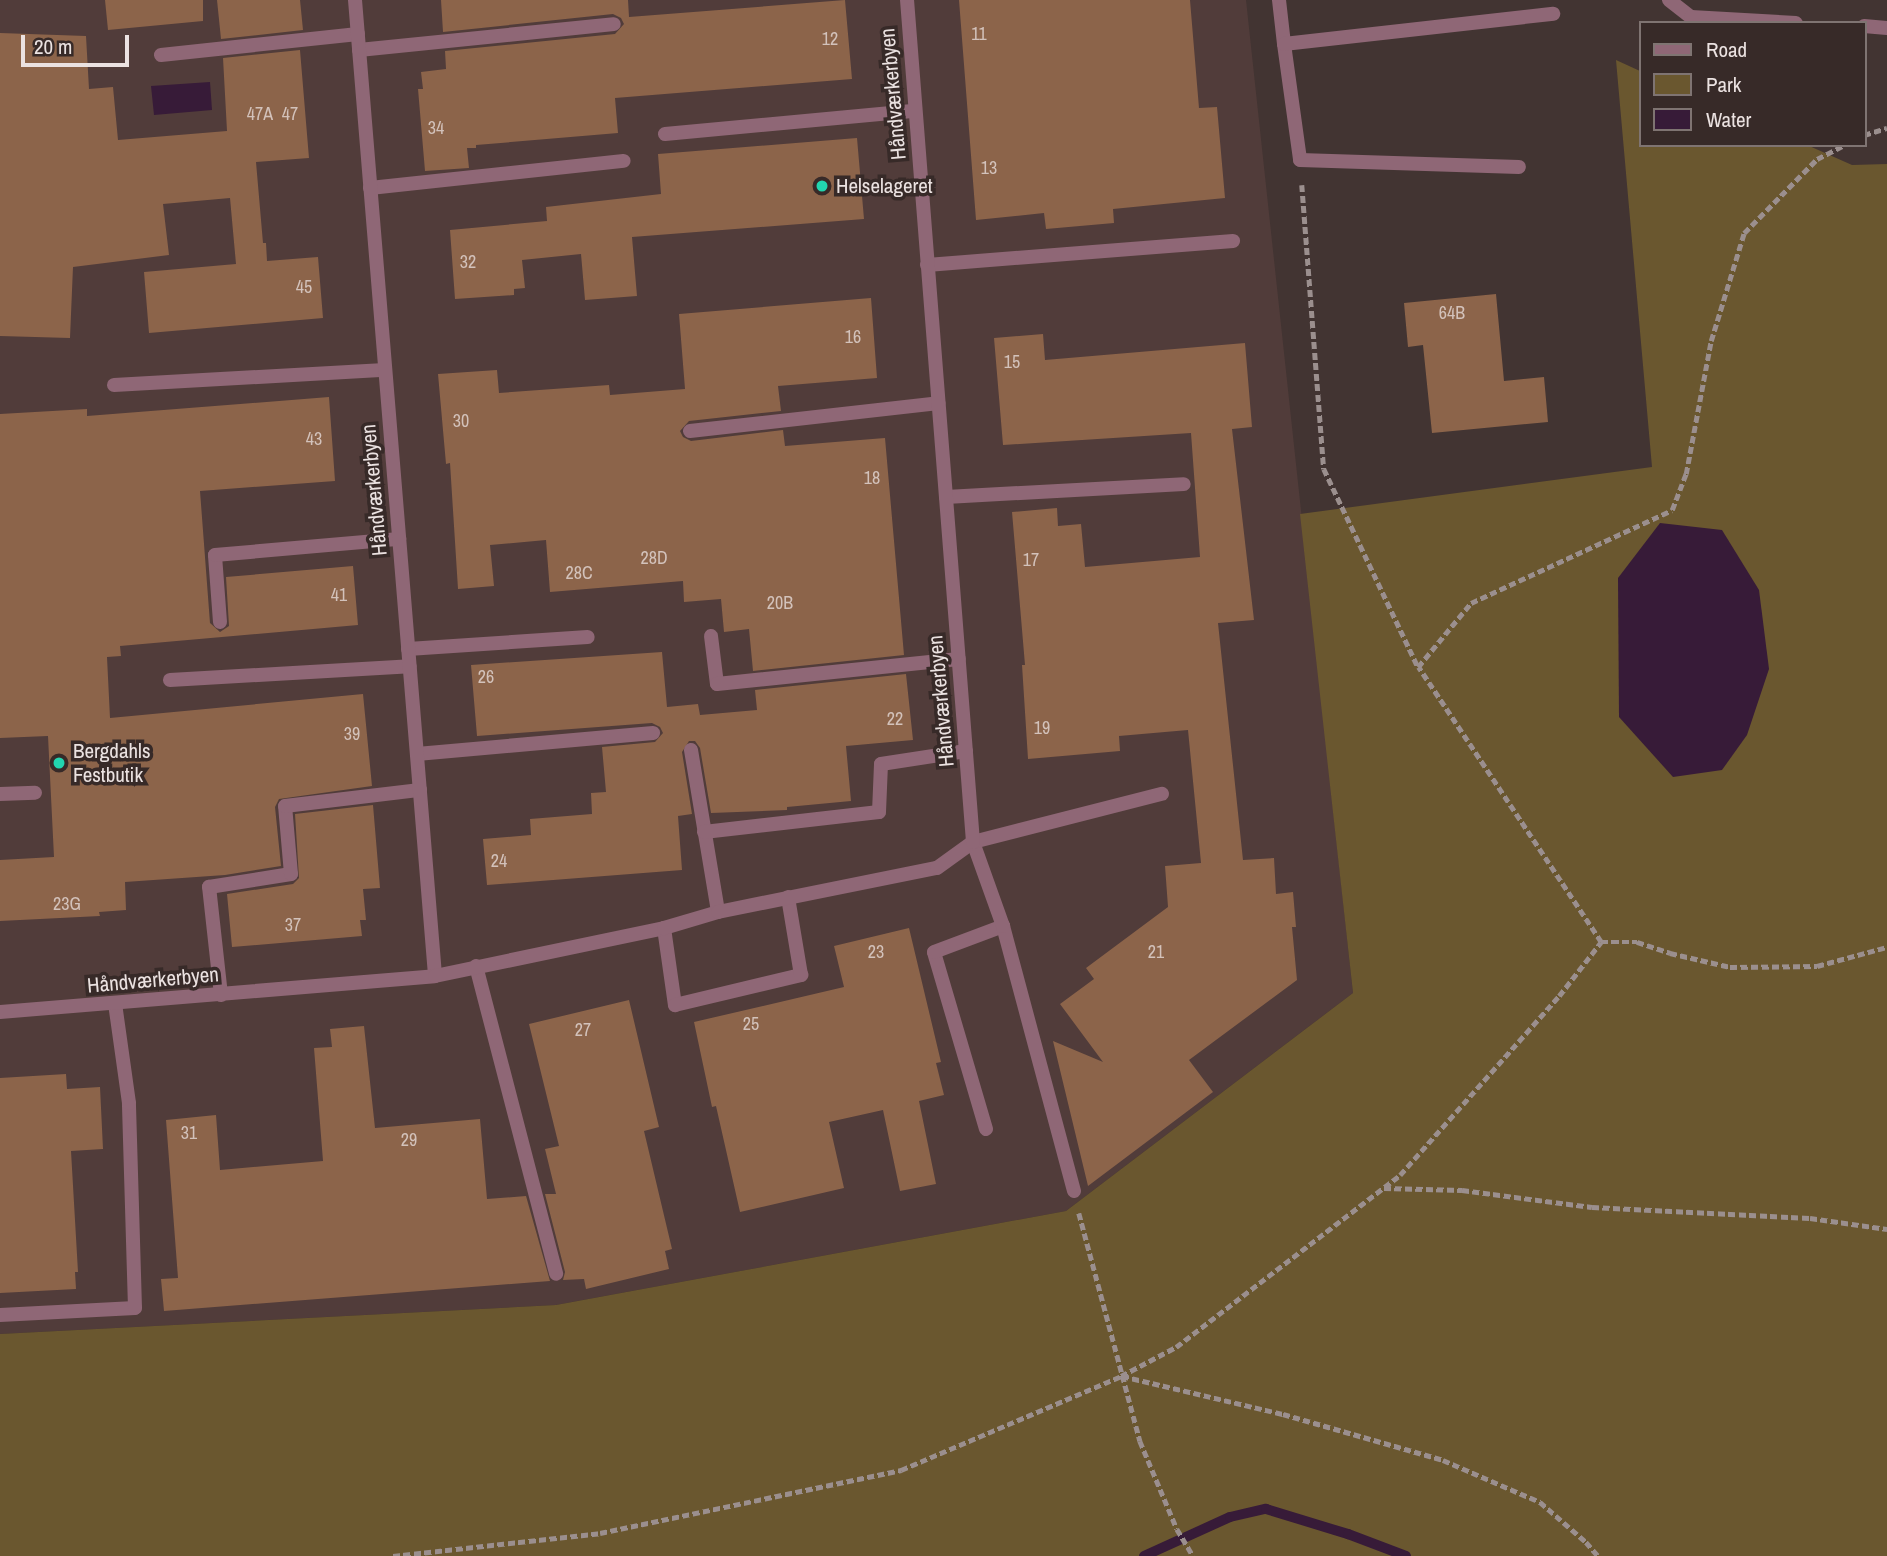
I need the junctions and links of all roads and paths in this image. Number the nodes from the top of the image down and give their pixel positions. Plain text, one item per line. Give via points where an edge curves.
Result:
1 (355, 0) edge
2 (906, 0) edge
3 (1279, 0) edge
4 (1669, 0) edge
5 (1553, 14) dead end
6 (1761, 21) edge
7 (614, 24) dead end
8 (1866, 26) edge
9 (1887, 28) edge
10 (358, 34) junction
11 (1284, 44) junction
12 (359, 50) junction
13 (160, 55) dead end
14 (915, 111) junction
15 (1887, 128) edge
16 (665, 134) dead end
17 (1866, 134) edge
18 (1839, 147) edge
19 (1300, 160) junction
20 (624, 161) dead end
21 (1519, 167) dead end
22 (370, 188) junction
23 (1233, 240) dead end
24 (927, 265) junction
25 (385, 370) junction
26 (114, 386) dead end
27 (938, 403) junction
28 (690, 431) dead end
29 (1184, 484) dead end
30 (946, 497) junction
31 (399, 539) junction
32 (220, 622) dead end
33 (711, 636) dead end
34 (588, 637) dead end
35 (408, 649) junction
36 (959, 659) junction
37 (410, 666) junction
38 (1418, 667) junction
39 (170, 680) dead end
40 (653, 733) dead end
41 (691, 750) dead end
42 (966, 751) junction
43 (417, 754) junction
44 (420, 790) junction
45 (35, 793) dead end
46 (0, 794) edge
47 (1163, 794) dead end
48 (704, 832) junction
49 (973, 842) junction
50 (789, 897) junction
51 (718, 912) junction
52 (1003, 926) junction
53 (664, 928) junction
54 (1601, 942) junction
55 (1887, 947) edge
56 (476, 966) junction
57 (435, 976) junction
58 (221, 995) junction
59 (115, 1004) junction
60 (0, 1012) edge
61 (986, 1129) dead end
62 (1384, 1188) junction
63 (1074, 1191) joint
64 (1887, 1229) edge
65 (556, 1274) dead end
66 (0, 1315) edge
67 (1121, 1376) junction
68 (393, 1556) edge
69 (1193, 1556) edge
70 (1598, 1556) edge

1 - 10 street, Håndværkerbyen
2 - 14 street, Håndværkerbyen
3 - 11 street
4 - 6 street via 1691,17
5 - 11 street
7 - 12 street
8 - 9 street
10 - 12 street, Håndværkerbyen
10 - 13 street
11 - 19 street
12 - 22 street, Håndværkerbyen
14 - 16 street
14 - 24 street, Håndværkerbyen
15 - 17 path
18 - 38 path via 1817,159 1744,233 1711,341 1686,474 1672,510 1471,603
19 - 21 street
19 - 38 path via 1324,469
20 - 22 street
22 - 25 street, Håndværkerbyen
23 - 24 street
24 - 27 street, Håndværkerbyen
25 - 26 street
25 - 31 street, Håndværkerbyen
27 - 28 street
27 - 30 street, Håndværkerbyen
29 - 30 street
30 - 36 street, Håndværkerbyen
31 - 32 street via 215,555
31 - 35 street, Håndværkerbyen
33 - 36 street via 717,684
34 - 35 street
35 - 37 street, Håndværkerbyen
36 - 42 street, Håndværkerbyen
37 - 39 street
37 - 43 street, Håndværkerbyen
38 - 54 path
40 - 43 street
41 - 48 street
42 - 48 street via 881,764 879,812
42 - 49 street, Håndværkerbyen
43 - 44 street, Håndværkerbyen
44 - 57 street, Håndværkerbyen
44 - 58 street via 285,806 291,874 209,887
45 - 46 street
47 - 49 street
48 - 51 street
49 - 50 street, Håndværkerbyen via 937,868
49 - 52 street
50 - 51 street, Håndværkerbyen
50 - 53 street via 801,975 675,1005
51 - 53 street, Håndværkerbyen
52 - 61 street via 934,952
52 - 63 street
53 - 56 street, Håndværkerbyen
54 - 55 path via 1637,942 1730,967 1817,966
54 - 62 path via 1550,1006
56 - 57 street, Håndværkerbyen
56 - 65 street
57 - 58 street, Håndværkerbyen
58 - 59 street, Håndværkerbyen
59 - 60 street, Håndværkerbyen
59 - 66 street via 128,1103 135,1308
62 - 64 path via 1462,1190 1592,1207 1810,1218
62 - 67 path via 1186,1339
63 - 67 path
67 - 68 path via 901,1470 600,1533
67 - 69 path via 1140,1441 1177,1530
67 - 70 path via 1283,1414 1443,1460 1540,1502

